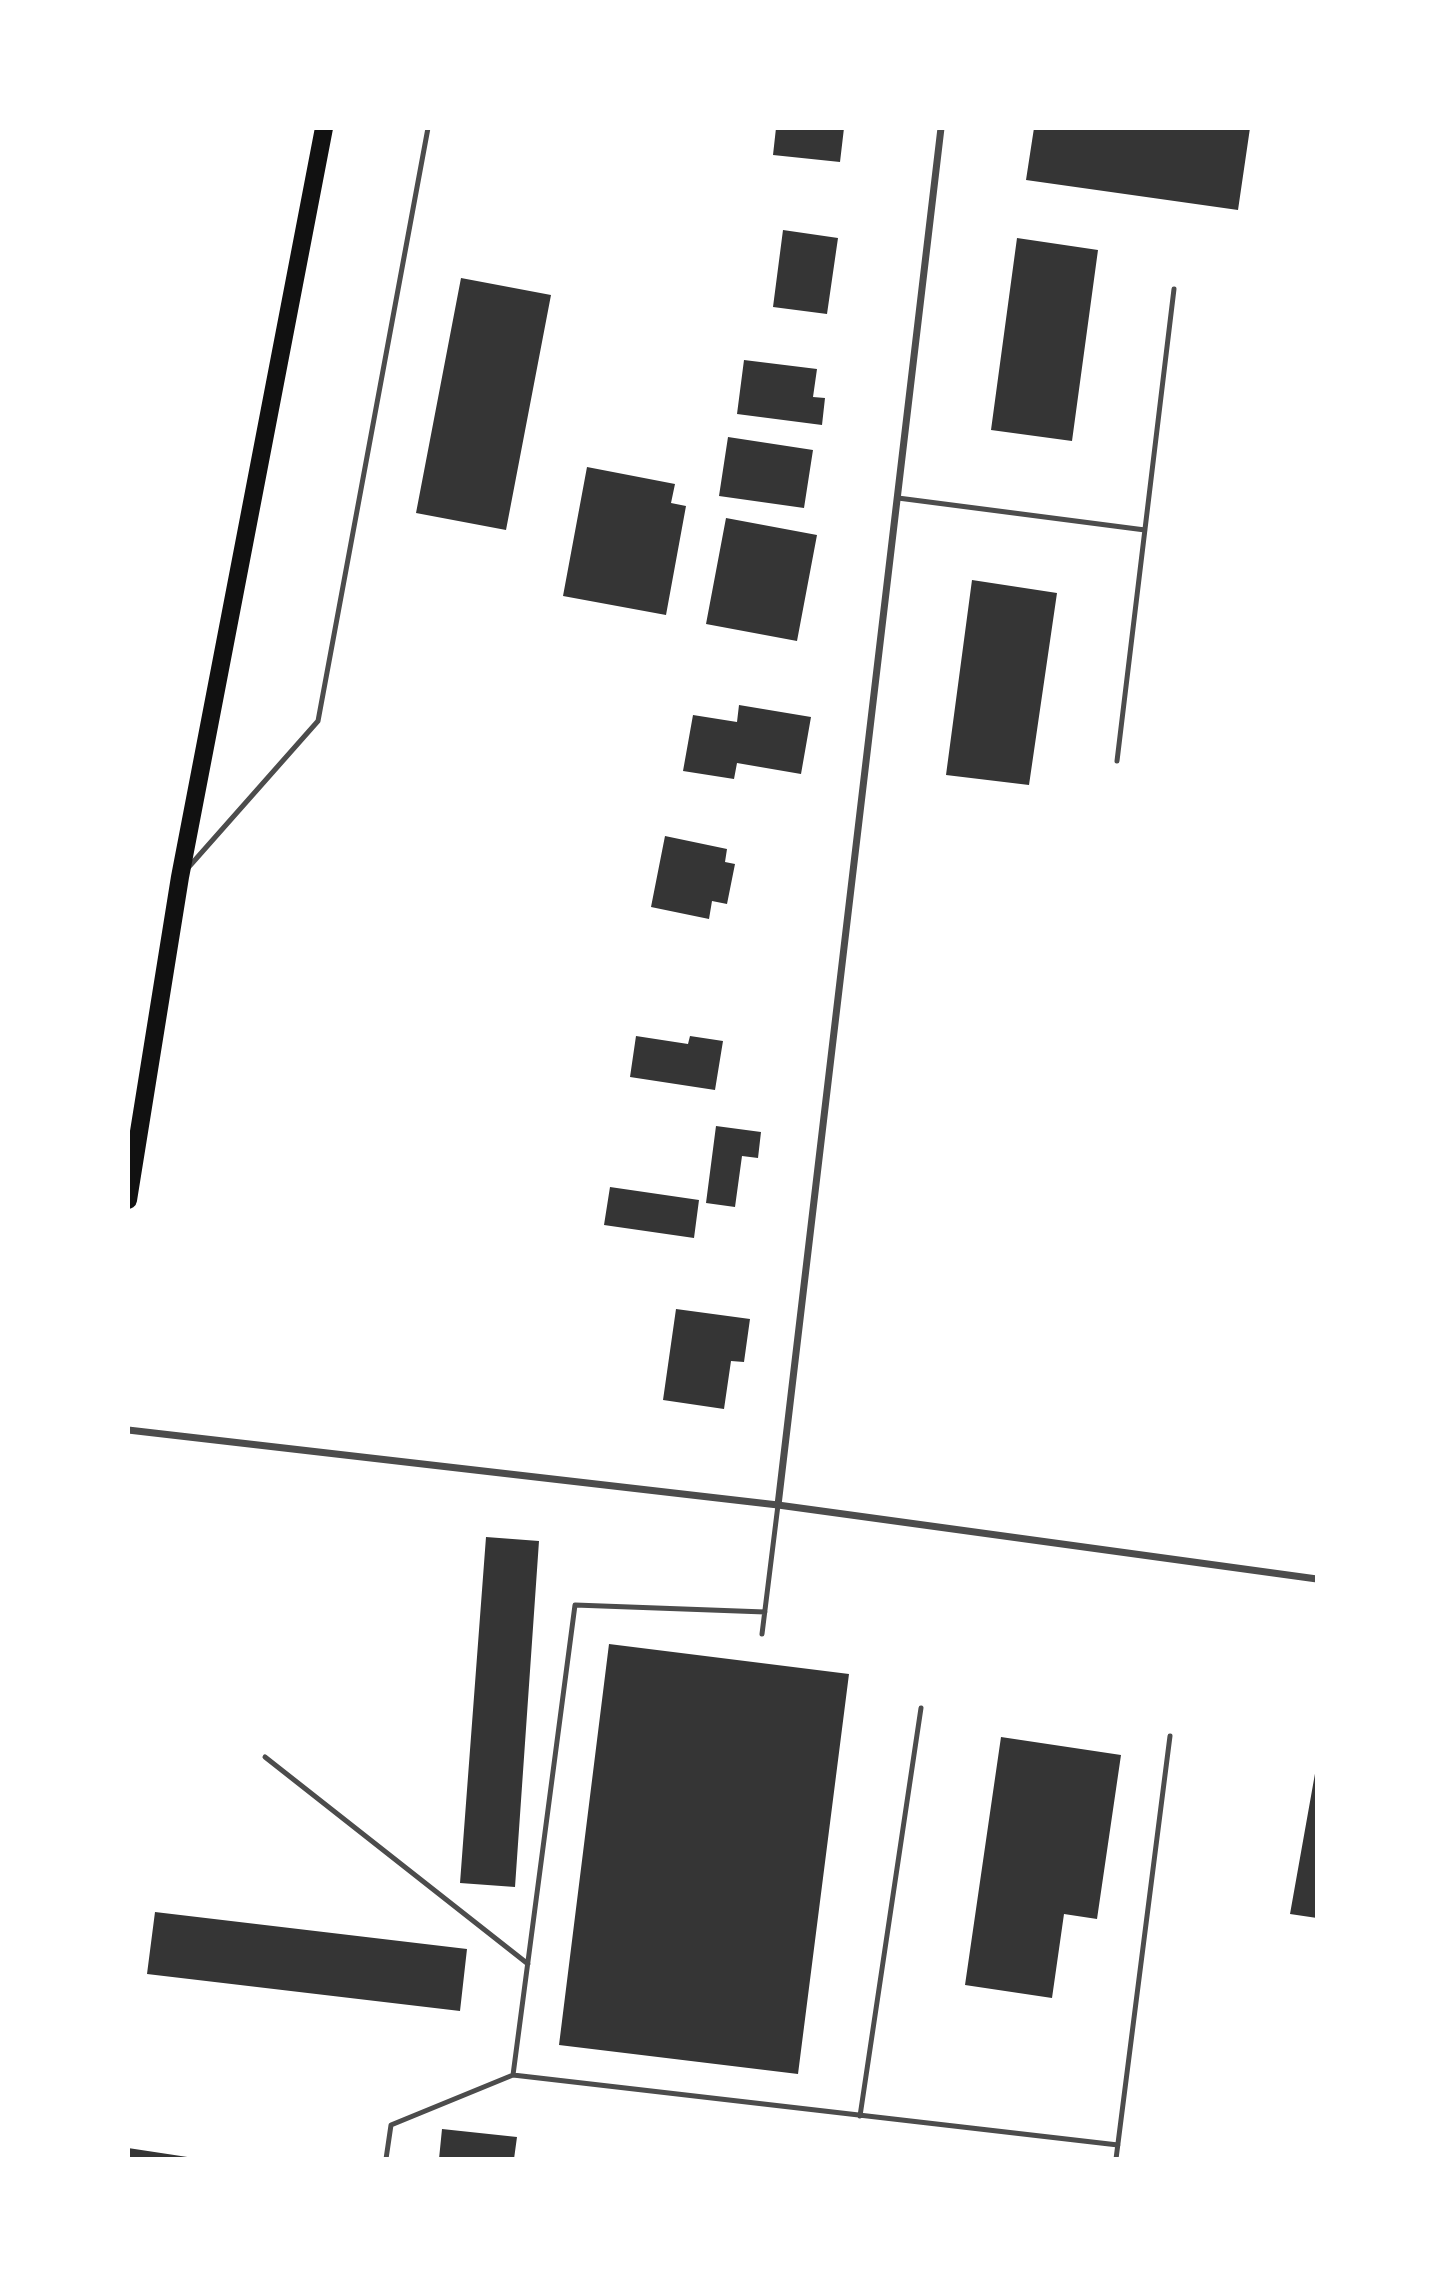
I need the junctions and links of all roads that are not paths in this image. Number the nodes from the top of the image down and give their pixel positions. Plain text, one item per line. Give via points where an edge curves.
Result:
1 (324, 128) edge
2 (428, 128) edge
3 (942, 128) edge
4 (1174, 289) dead end
5 (898, 498) junction
6 (1145, 530) junction
7 (1117, 761) dead end
8 (180, 877) junction
9 (128, 1200) edge
10 (128, 1430) edge
11 (778, 1505) junction
12 (1317, 1579) edge
13 (765, 1612) junction
14 (762, 1634) dead end
15 (921, 1708) dead end
16 (1170, 1736) dead end
17 (265, 1757) dead end
18 (528, 1964) junction
19 (513, 2075) junction
20 (860, 2116) junction
21 (1118, 2145) junction
22 (386, 2159) edge
23 (1116, 2159) edge

1 - 8 main road
2 - 8 lane via 318,721
3 - 5 street
4 - 6 lane
5 - 6 lane
5 - 11 street
6 - 7 lane
8 - 9 main road
10 - 11 street
11 - 12 street
11 - 13 lane
13 - 14 lane
13 - 18 lane via 575,1605
15 - 20 lane
16 - 21 lane
17 - 18 lane
18 - 19 lane
19 - 20 lane
19 - 22 lane via 391,2125
20 - 21 lane
21 - 23 lane

